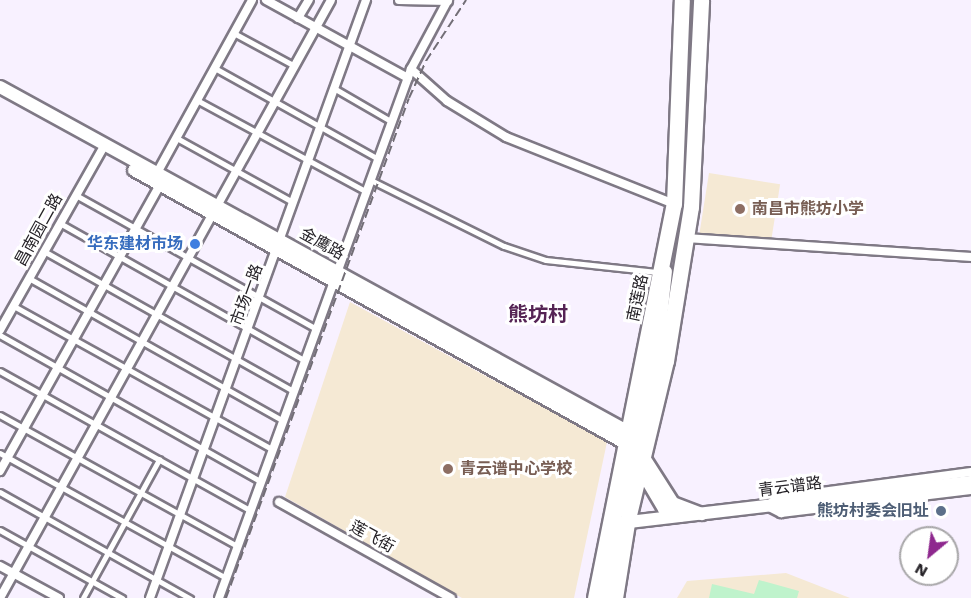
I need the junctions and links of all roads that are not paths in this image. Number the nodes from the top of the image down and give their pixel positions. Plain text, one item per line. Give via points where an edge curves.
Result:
1 (252, 0) edge
2 (266, 0) edge
3 (309, 0) edge
4 (331, 0) edge
5 (366, 0) edge
6 (399, 0) edge
7 (682, 0) edge
8 (701, 0) edge
9 (448, 1) edge
10 (298, 18) junction
11 (316, 27) junction
12 (234, 33) junction
13 (348, 45) junction
14 (295, 66) junction
15 (215, 68) junction
16 (409, 74) junction
17 (0, 87) edge
18 (334, 88) junction
19 (0, 94) edge
20 (197, 100) junction
21 (275, 101) junction
22 (391, 121) junction
23 (321, 127) junction
24 (258, 133) junction
25 (177, 138) junction
26 (102, 148) junction
27 (377, 158) junction
28 (310, 161) junction
29 (236, 171) junction
30 (159, 179) junction
31 (369, 179) junction
32 (365, 191) junction
33 (76, 195) junction
34 (295, 203) junction
35 (674, 204) junction
36 (215, 209) junction
37 (60, 223) junction
38 (136, 228) junction
39 (669, 233) junction
40 (686, 238) junction
41 (281, 246) junction
42 (44, 251) junction
43 (120, 257) junction
44 (971, 257) edge
45 (188, 258) junction
46 (662, 273) junction
47 (334, 276) junction
48 (29, 278) junction
49 (104, 285) junction
50 (173, 286) junction
51 (261, 298) junction
52 (14, 306) junction
53 (89, 311) junction
54 (157, 315) junction
55 (315, 328) junction
56 (0, 330) edge
57 (250, 330) junction
58 (0, 335) edge
59 (74, 339) junction
60 (142, 341) junction
61 (238, 360) junction
62 (304, 360) junction
63 (58, 368) junction
64 (127, 369) junction
65 (0, 371) edge
66 (228, 389) junction
67 (293, 391) junction
68 (43, 395) junction
69 (111, 397) junction
70 (0, 414) edge
71 (217, 419) junction
72 (282, 420) junction
73 (96, 425) junction
74 (24, 428) junction
75 (272, 449) junction
76 (205, 450) junction
77 (635, 451) junction
78 (4, 455) edge
79 (78, 458) junction
80 (159, 460) junction
81 (0, 471) edge
82 (971, 472) edge
83 (194, 479) junction
84 (260, 481) junction
85 (971, 482) edge
86 (62, 487) junction
87 (971, 490) edge
88 (0, 492) edge
89 (141, 492) junction
90 (279, 502) dead end
91 (767, 506) junction
92 (250, 510) junction
93 (702, 514) junction
94 (181, 515) junction
95 (681, 516) junction
96 (45, 517) junction
97 (125, 522) junction
98 (620, 523) junction
99 (0, 530) edge
100 (29, 546) junction
101 (237, 546) junction
102 (169, 547) junction
103 (108, 552) junction
104 (0, 566) edge
105 (14, 573) junction
106 (226, 578) junction
107 (157, 580) junction
108 (92, 581) junction
109 (446, 597) edge
110 (0, 598) edge
111 (59, 598) edge
112 (83, 598) edge
113 (122, 598) edge
114 (150, 598) edge
115 (190, 598) edge
116 (219, 598) edge
117 (596, 598) edge
118 (603, 598) edge
119 (615, 598) edge

1 - 12 street
2 - 10 street
3 - 10 street
4 - 11 street
5 - 13 street, 市场一路
6 - 9 street
7 - 35 highway, 南莲路
8 - 40 highway, 南莲路 via 698,115
9 - 16 street
10 - 11 street
11 - 13 street
11 - 14 street
12 - 14 lane
12 - 15 street
13 - 16 street
13 - 18 street, 市场一路
14 - 21 street
15 - 20 street
15 - 21 lane
16 - 22 street
16 - 35 street via 497,132
17 - 26 street, 金鹰路
18 - 22 lane
18 - 23 street, 市场一路
19 - 26 street, 金鹰路
20 - 24 lane
20 - 25 street
21 - 23 lane
21 - 24 street
22 - 27 street
23 - 27 lane
23 - 28 street, 市场一路
24 - 28 lane
24 - 29 street
25 - 29 lane
25 - 30 street
26 - 30 street, 金鹰路
26 - 33 street, 昌南园二路
27 - 31 street
28 - 32 lane
28 - 34 street, 市场一路
29 - 34 lane
29 - 36 street
30 - 36 street, 金鹰路
30 - 38 street
31 - 32 street
31 - 46 lane via 504,246 546,260
32 - 47 street
33 - 37 street, 昌南园二路
33 - 38 lane
34 - 41 street, 市场一路
35 - 39 highway, 南莲路
36 - 41 street, 金鹰路
36 - 45 street
37 - 42 street, 昌南园二路
37 - 43 lane
38 - 43 street
38 - 45 lane
39 - 46 highway, 南莲路
39 - 77 street via 657,355
40 - 44 street
40 - 77 highway, 南莲路
41 - 47 street, 金鹰路
41 - 51 street, 市场一路
42 - 48 street, 昌南园二路
42 - 49 lane
43 - 49 street
43 - 50 lane
45 - 50 street
45 - 51 lane
46 - 77 highway, 南莲路
47 - 55 street
47 - 77 street, 金鹰路
48 - 52 street, 昌南园二路
48 - 53 lane
49 - 53 street
49 - 54 lane
50 - 54 street
50 - 57 lane
51 - 55 lane
51 - 57 street, 市场一路
52 - 56 street, 昌南园二路
52 - 59 lane
53 - 59 street
53 - 60 lane
54 - 60 street
54 - 61 lane
55 - 62 street
57 - 61 street, 市场一路
57 - 62 lane
58 - 63 lane
59 - 63 street
59 - 64 lane
60 - 64 street
60 - 66 lane
61 - 66 street, 市场一路
61 - 67 lane
62 - 67 street
63 - 68 street
63 - 69 lane
64 - 69 street
64 - 71 lane
65 - 68 lane
66 - 71 street, 市场一路
66 - 72 lane
67 - 72 street
68 - 73 lane
68 - 74 street
69 - 73 street
69 - 76 lane
70 - 74 lane
71 - 75 lane
71 - 76 street, 市场一路
72 - 75 street
73 - 79 street
73 - 80 lane
74 - 78 street
74 - 79 lane
75 - 84 street
76 - 83 street, 市场一路
76 - 84 lane
77 - 93 street via 673,503
77 - 95 street via 664,509
77 - 98 highway, 南莲路
77 - 98 highway, 南莲路
78 - 81 street
78 - 86 lane
79 - 86 street
79 - 89 lane
80 - 83 lane
80 - 89 lane
82 - 91 street via 777,498
83 - 92 lane
83 - 94 street, 市场一路
84 - 92 street
85 - 91 street, 青云谱路
86 - 96 street
86 - 97 lane
87 - 91 street via 781,513
88 - 96 lane
89 - 94 lane
89 - 97 lane
90 - 109 street, 莲飞街
91 - 93 street, 青云谱路
92 - 101 street
93 - 95 street, 青云谱路
94 - 101 lane
94 - 102 street, 市场一路
95 - 98 street, 青云谱路
96 - 100 street
96 - 103 lane
97 - 102 lane
97 - 103 lane
98 - 117 highway, 南莲路
98 - 118 street
98 - 119 highway, 南莲路
99 - 100 lane
100 - 105 street
100 - 108 lane
101 - 106 street
102 - 106 lane
102 - 107 street, 市场一路
103 - 107 lane
103 - 108 lane
104 - 105 street
105 - 110 street
105 - 111 street
106 - 116 street
107 - 114 street, 市场一路
107 - 115 lane
108 - 112 lane
108 - 113 lane

